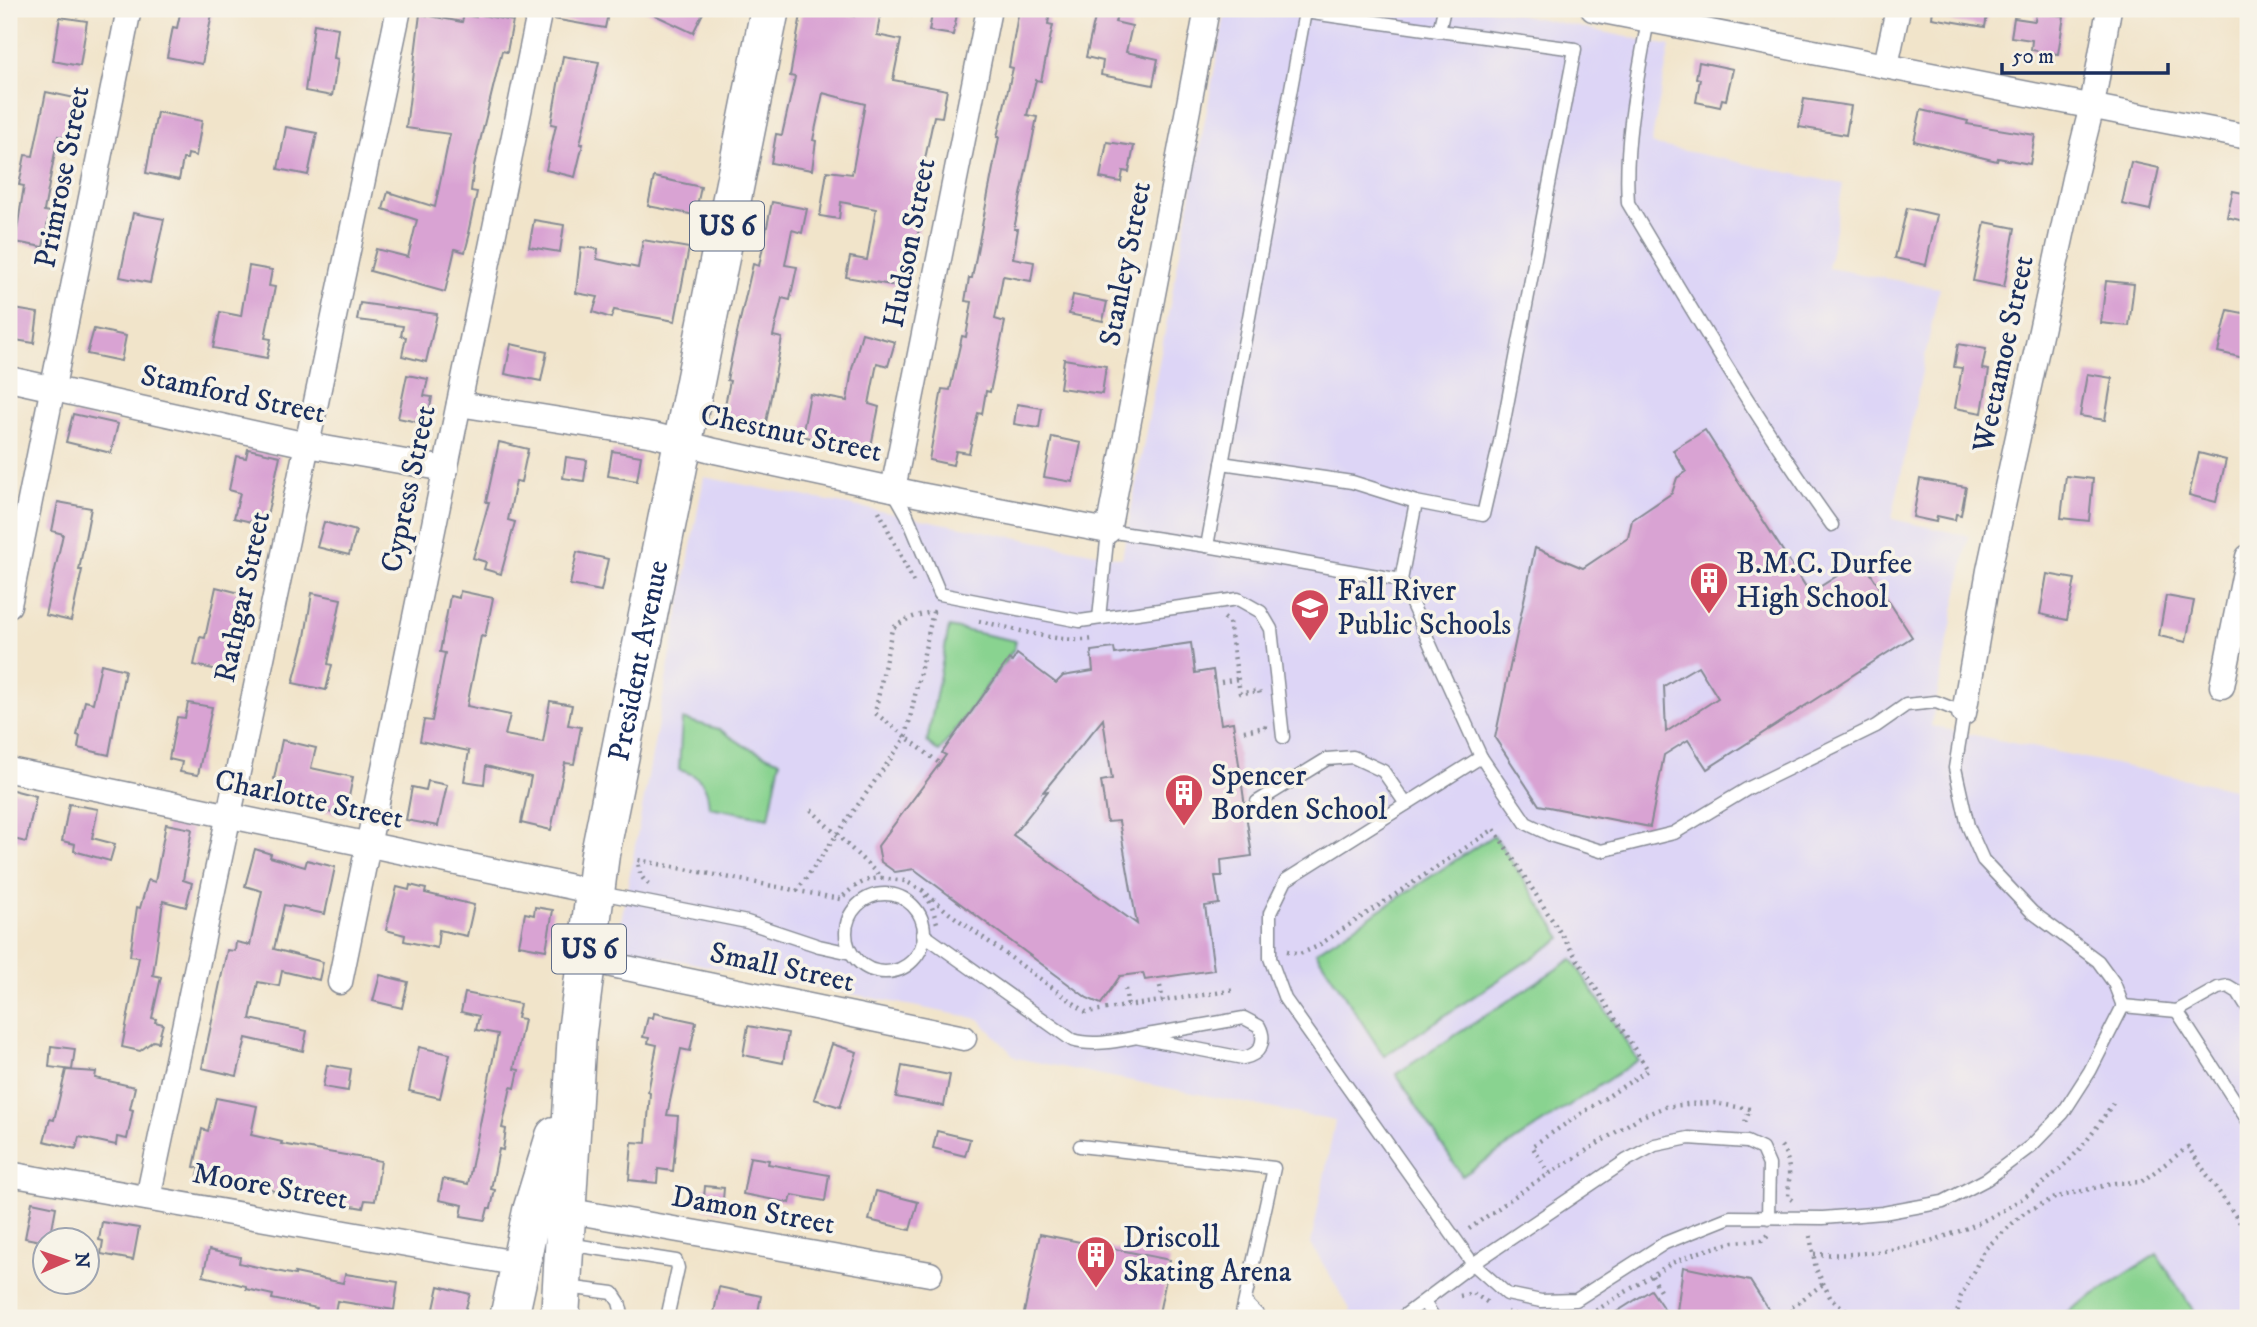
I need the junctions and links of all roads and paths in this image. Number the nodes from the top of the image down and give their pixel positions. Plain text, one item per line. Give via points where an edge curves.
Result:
1 (129, 9) edge
2 (399, 9) edge
3 (540, 9) edge
4 (770, 9) edge
5 (989, 9) edge
6 (1207, 9) edge
7 (1444, 9) edge
8 (1593, 9) edge
9 (1898, 9) edge
10 (2109, 9) edge
11 (1649, 15) edge
12 (1439, 31) junction
13 (1886, 65) junction
14 (2092, 106) junction
15 (2248, 137) edge
16 (9, 379) edge
17 (53, 387) junction
18 (459, 404) junction
19 (683, 443) junction
20 (307, 445) junction
21 (1222, 463) junction
22 (446, 469) junction
23 (893, 489) junction
24 (1416, 502) junction
25 (1832, 525) dead end
26 (1108, 531) junction
27 (1207, 546) junction
28 (2248, 557) edge
29 (1401, 580) junction
30 (9, 605) edge
31 (1099, 618) junction
32 (1238, 679) dead end
33 (1222, 682) dead end
34 (2222, 686) dead end
35 (1964, 713) junction
36 (906, 737) junction
37 (1283, 737) dead end
38 (1481, 757) junction
39 (938, 762) dead end
40 (9, 770) edge
41 (1257, 802) dead end
42 (1406, 804) junction
43 (811, 810) dead end
44 (229, 816) junction
45 (837, 835) junction
46 (369, 845) junction
47 (883, 878) junction
48 (652, 886) dead end
49 (922, 890) junction
50 (797, 891) junction
51 (596, 892) junction
52 (923, 934) junction
53 (945, 934) dead end
54 (1287, 951) dead end
55 (852, 953) junction
56 (587, 960) junction
57 (340, 982) dead end
58 (1160, 986) dead end
59 (1125, 989) dead end
60 (1236, 989) dead end
61 (1163, 1001) junction
62 (1128, 1006) junction
63 (2123, 1006) junction
64 (2248, 1008) edge
65 (2177, 1011) junction
66 (1135, 1037) junction
67 (964, 1038) dead end
68 (574, 1070) junction
69 (2113, 1103) dead end
70 (2248, 1121) edge
71 (1080, 1146) dead end
72 (9, 1174) edge
73 (1549, 1174) dead end
74 (148, 1198) junction
75 (1768, 1218) junction
76 (565, 1227) junction
77 (2248, 1229) edge
78 (1774, 1231) dead end
79 (1799, 1234) dead end
80 (1814, 1254) junction
81 (521, 1264) junction
82 (1473, 1264) junction
83 (930, 1274) dead end
84 (1652, 1276) junction
85 (1823, 1284) junction
86 (1661, 1292) dead end
87 (1453, 1301) dead end
88 (561, 1302) edge
89 (1245, 1302) junction
90 (1424, 1303) junction
91 (1492, 1305) dead end
92 (1502, 1310) dead end
93 (1795, 1317) edge
94 (509, 1318) edge
95 (623, 1318) edge
96 (667, 1318) edge
97 (1241, 1318) edge
98 (1261, 1318) edge
99 (1401, 1318) edge
100 (1434, 1318) edge
101 (1527, 1318) edge
102 (1584, 1318) edge
103 (1857, 1318) edge
104 (1956, 1318) edge

1 - 17 street, Primrose Street
2 - 20 street, Rathgar Street
3 - 18 street, Cypress Street
4 - 19 main road, President Avenue / US 6
5 - 23 street, Hudson Street
6 - 26 street, Stanley Street
7 - 12 lane
8 - 11 street
9 - 13 street
10 - 14 street, Weetamoe Street
11 - 13 street
11 - 25 lane via 1630,126 1628,203 1715,350
12 - 21 lane via 1305,12
12 - 24 lane via 1575,49 1483,515
13 - 14 street
14 - 15 street
14 - 35 street, Weetamoe Street via 1989,570
16 - 17 street, Stamford Street
17 - 20 street, Stamford Street
17 - 30 street, Primrose Street
18 - 19 street, Chestnut Street
18 - 22 street, Cypress Street
19 - 23 street, Chestnut Street
19 - 51 main road, President Avenue / US 6
20 - 22 street, Stamford Street
20 - 44 street, Rathgar Street
21 - 24 lane via 1352,482
21 - 27 lane
22 - 46 street, Cypress Street
23 - 26 street, Chestnut Street
23 - 31 lane via 940,594 1080,621
24 - 29 lane
26 - 27 lane
26 - 31 lane
27 - 29 lane
28 - 34 street
29 - 38 lane
31 - 37 lane via 1238,598 1261,612 1271,629
32 - 33 path
35 - 38 lane via 1936,702 1906,705 1875,726 1746,789 1674,833 1601,850 1526,823
35 - 63 lane via 1955,768 1968,826 1983,860 2032,912 2098,961
36 - 36 path via 929,624 933,612 903,620 892,629 874,713
36 - 39 path
36 - 45 path
38 - 42 lane
40 - 44 street, Charlotte Street
41 - 42 lane via 1327,759 1353,757 1384,771
42 - 82 lane via 1286,880 1270,913 1270,958 1285,999
43 - 45 path
44 - 46 street, Charlotte Street
44 - 74 street, Rathgar Street
45 - 47 path
45 - 50 path
46 - 51 street, Charlotte Street
46 - 57 street, Cypress Street
47 - 49 path via 905,881
47 - 50 path via 860,883 840,899
48 - 50 path via 639,873 638,860
49 - 53 path
49 - 62 path via 1086,1013
51 - 55 lane via 747,922
51 - 56 main road, President Avenue / US 6
52 - 55 lane via 912,960 890,971 864,966
52 - 55 lane via 917,912 905,900 888,894 871,897 857,906 848,920 846,938
52 - 66 lane via 1072,1040 1093,1044
54 - 73 path via 1300,954 1317,947 1494,828 1648,1070 1532,1146
56 - 67 street, Small Street
56 - 68 main road, President Avenue / US 6
58 - 61 path
59 - 62 path
60 - 61 path
61 - 62 path
63 - 65 lane
63 - 75 lane via 2063,1113 2031,1146 1987,1179 1943,1202 1883,1213
64 - 65 lane via 2228,986
65 - 70 lane
66 - 66 lane via 1244,1058 1255,1054 1263,1037 1259,1026 1244,1018
68 - 76 main road, President Avenue / US 6
68 - 81 main road
69 - 80 path via 2064,1166 2024,1198 1960,1233 1880,1253
71 - 89 lane via 1274,1168
72 - 74 street, Moore Street
74 - 81 street, Moore Street
75 - 82 lane via 1730,1217 1665,1242 1576,1300 1541,1301 1507,1294
75 - 82 lane via 1769,1165 1762,1149 1748,1142 1689,1138 1655,1145 1626,1160
76 - 83 street, Damon Street
76 - 88 main road, President Avenue / US 6
76 - 96 lane via 676,1261
77 - 104 path via 2188,1147 2141,1182 2115,1183 2057,1197 2025,1212 1985,1249 1961,1296
78 - 84 path via 1762,1240 1696,1252
79 - 80 path via 1812,1236
80 - 85 path
81 - 94 main road
82 - 90 lane
84 - 86 path
84 - 102 path
85 - 93 path via 1789,1309
85 - 103 path via 1830,1299
87 - 91 path via 1473,1293
88 - 95 lane via 612,1293
89 - 97 lane
89 - 98 lane
90 - 99 lane
90 - 100 lane
92 - 101 path

